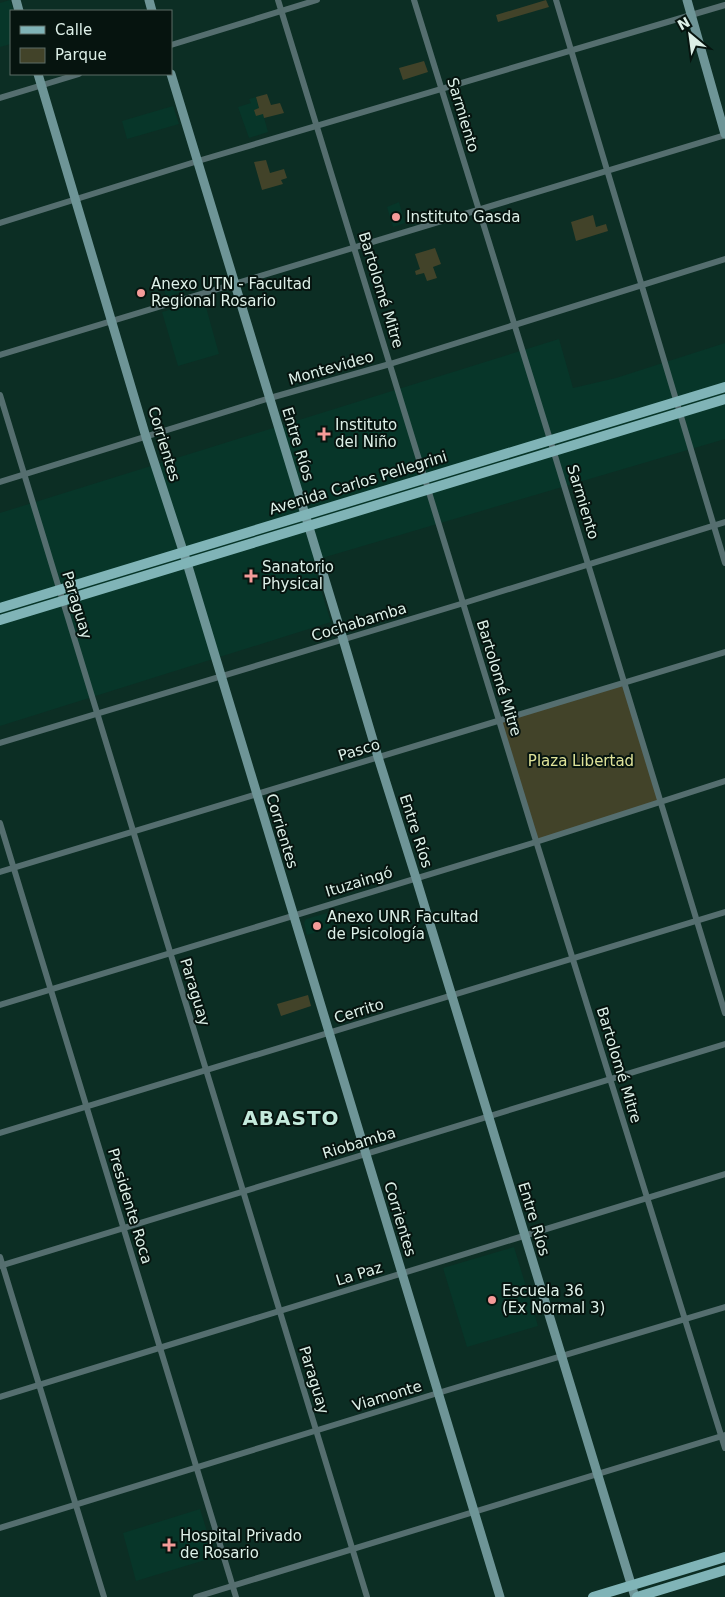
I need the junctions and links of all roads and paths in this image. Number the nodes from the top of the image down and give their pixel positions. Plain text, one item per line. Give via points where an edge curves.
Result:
1 (278, 0) edge
2 (317, 0) edge
3 (414, 0) edge
4 (556, 0) edge
5 (687, 0) edge
6 (725, 6) edge
7 (281, 11) junction
8 (691, 15) junction
9 (172, 45) edge
10 (571, 51) junction
11 (38, 75) edge
12 (76, 75) edge
13 (171, 75) edge
14 (42, 85) junction
15 (442, 89) junction
16 (0, 98) edge
17 (317, 126) junction
18 (725, 134) edge
19 (198, 161) junction
20 (607, 171) junction
21 (76, 199) junction
22 (479, 210) junction
23 (0, 222) edge
24 (354, 248) junction
25 (725, 259) edge
26 (235, 284) junction
27 (641, 284) junction
28 (113, 320) junction
29 (514, 323) junction
30 (0, 355) edge
31 (390, 364) junction
32 (725, 387) edge
33 (0, 395) edge
34 (270, 398) junction
35 (725, 399) edge
36 (676, 402) junction
37 (679, 413) junction
38 (146, 437) junction
39 (551, 440) junction
40 (554, 451) junction
41 (24, 474) junction
42 (426, 478) junction
43 (0, 482) edge
44 (429, 489) junction
45 (306, 515) junction
46 (725, 522) edge
47 (309, 526) junction
48 (714, 526) junction
49 (183, 552) junction
50 (725, 563) edge
51 (187, 564) junction
52 (588, 564) junction
53 (60, 590) junction
54 (63, 601) junction
55 (464, 604) junction
56 (0, 608) edge
57 (0, 620) edge
58 (343, 639) junction
59 (725, 652) edge
60 (221, 676) junction
61 (623, 683) junction
62 (97, 713) junction
63 (499, 720) junction
64 (0, 743) edge
65 (378, 757) junction
66 (725, 781) edge
67 (257, 794) junction
68 (661, 801) junction
69 (0, 823) edge
70 (133, 832) junction
71 (536, 842) junction
72 (14, 868) junction
73 (0, 872) edge
74 (416, 878) junction
75 (725, 912) edge
76 (293, 915) junction
77 (697, 921) junction
78 (170, 953) junction
79 (573, 959) junction
80 (51, 989) junction
81 (452, 996) junction
82 (0, 1005) edge
83 (725, 1012) edge
84 (329, 1033) junction
85 (725, 1044) edge
86 (206, 1070) junction
87 (610, 1080) junction
88 (87, 1107) junction
89 (489, 1117) junction
90 (0, 1133) edge
91 (366, 1154) junction
92 (725, 1174) edge
93 (243, 1192) junction
94 (647, 1198) junction
95 (124, 1228) junction
96 (525, 1236) junction
97 (0, 1257) edge
98 (1, 1266) edge
99 (402, 1273) junction
100 (725, 1307) edge
101 (280, 1311) junction
102 (685, 1319) junction
103 (160, 1348) junction
104 (562, 1356) junction
105 (39, 1385) junction
106 (438, 1393) junction
107 (0, 1397) edge
108 (316, 1430) junction
109 (723, 1435) edge
110 (725, 1448) edge
111 (197, 1467) junction
112 (597, 1474) junction
113 (76, 1504) junction
114 (475, 1512) junction
115 (0, 1528) edge
116 (352, 1549) junction
117 (725, 1557) edge
118 (725, 1570) edge
119 (631, 1585) junction
120 (233, 1586) junction
121 (104, 1597) edge
122 (196, 1597) edge
123 (236, 1597) edge
124 (367, 1597) edge
125 (500, 1597) edge
126 (594, 1597) edge
127 (636, 1597) edge

1 - 7 street, Bartolomé Mitre
2 - 7 street
3 - 15 street, Sarmiento
4 - 10 street
5 - 8 main road
6 - 8 street
7 - 9 street
7 - 17 street, Bartolomé Mitre
8 - 10 street
8 - 18 main road
10 - 15 street
10 - 20 street
11 - 14 main road, Corrientes
12 - 14 street
13 - 19 main road, Entre Ríos
14 - 16 street
14 - 21 main road, Corrientes
15 - 17 street
15 - 22 street, Sarmiento
17 - 19 street
17 - 24 street, Bartolomé Mitre
18 - 20 street
19 - 21 street
19 - 26 main road, Entre Ríos
20 - 22 street
20 - 27 street
21 - 23 street
21 - 28 main road, Corrientes
22 - 24 street
22 - 29 street, Sarmiento
24 - 26 street
24 - 31 street, Bartolomé Mitre
25 - 27 street, Montevideo
26 - 28 street
26 - 34 main road, Entre Ríos
27 - 29 street, Montevideo
27 - 36 street
28 - 30 street
28 - 38 main road, Corrientes
29 - 31 street, Montevideo
29 - 39 street, Sarmiento
31 - 34 street, Montevideo
31 - 42 street, Bartolomé Mitre
32 - 36 main road, Avenida Carlos Pellegrini
33 - 41 street, Paraguay
34 - 38 street, Montevideo
34 - 45 main road, Entre Ríos
35 - 37 main road, Avenida Carlos Pellegrini
36 - 37 street
36 - 39 main road, Avenida Carlos Pellegrini
37 - 40 main road, Avenida Carlos Pellegrini
37 - 48 street
38 - 41 street, Montevideo
38 - 49 main road, Corrientes
39 - 40 street, Sarmiento
39 - 42 main road, Avenida Carlos Pellegrini
40 - 44 main road, Avenida Carlos Pellegrini
40 - 52 street, Sarmiento
41 - 43 street, Montevideo
41 - 53 street, Paraguay
42 - 44 street, Bartolomé Mitre
42 - 45 main road, Avenida Carlos Pellegrini
44 - 47 main road, Avenida Carlos Pellegrini
44 - 55 street, Bartolomé Mitre
45 - 47 main road, Entre Ríos
45 - 49 main road, Avenida Carlos Pellegrini
46 - 48 street, Cochabamba
47 - 51 main road, Avenida Carlos Pellegrini
47 - 58 main road, Entre Ríos
48 - 50 street
48 - 52 street, Cochabamba
49 - 51 main road, Corrientes
49 - 53 main road, Avenida Carlos Pellegrini
51 - 54 main road, Avenida Carlos Pellegrini
51 - 60 main road, Corrientes
52 - 55 street, Cochabamba
52 - 61 street, Sarmiento
53 - 54 street, Paraguay
53 - 56 main road, Avenida Carlos Pellegrini
54 - 57 main road, Avenida Carlos Pellegrini
54 - 62 street, Paraguay
55 - 58 street, Cochabamba
55 - 63 street, Bartolomé Mitre
58 - 60 street, Cochabamba
58 - 65 main road, Entre Ríos
59 - 61 street, Pasco
60 - 62 street, Cochabamba
60 - 67 main road, Corrientes
61 - 63 street, Pasco
61 - 68 street, Sarmiento
62 - 64 street, Cochabamba
62 - 70 street, Paraguay
63 - 65 street, Pasco
63 - 71 street, Bartolomé Mitre
65 - 67 street, Pasco
65 - 74 main road, Entre Ríos
66 - 68 street, Ituzaingó
67 - 70 street, Pasco
67 - 76 main road, Corrientes
68 - 71 street, Ituzaingó
68 - 77 street, Sarmiento
69 - 72 street, Presidente Roca
70 - 72 street, Pasco
70 - 78 street, Paraguay
71 - 74 street, Ituzaingó
71 - 79 street, Bartolomé Mitre
72 - 73 street, Pasco
72 - 80 street, Presidente Roca
74 - 76 street, Ituzaingó
74 - 81 main road, Entre Ríos
75 - 77 street, Cerrito
76 - 78 street, Ituzaingó
76 - 84 main road, Corrientes
77 - 79 street, Cerrito
77 - 83 street, Sarmiento
78 - 80 street, Ituzaingó
78 - 86 street, Paraguay
79 - 81 street, Cerrito
79 - 87 street, Bartolomé Mitre
80 - 82 street, Ituzaingó
80 - 88 street, Presidente Roca
81 - 84 street, Cerrito
81 - 89 main road, Entre Ríos
84 - 86 street, Cerrito
84 - 91 main road, Corrientes
85 - 87 street, Riobamba
86 - 88 street, Cerrito
86 - 93 street, Paraguay
87 - 89 street, Riobamba
87 - 94 street, Bartolomé Mitre
88 - 90 street, Cerrito
88 - 95 street, Presidente Roca
89 - 91 street, Riobamba
89 - 96 main road, Entre Ríos
91 - 93 street, Riobamba
91 - 99 main road, Corrientes
92 - 94 street, La Paz
93 - 95 street, Riobamba
93 - 101 street, Paraguay
94 - 96 street, La Paz
94 - 102 street, Bartolomé Mitre
95 - 98 street, Riobamba
95 - 103 street, Presidente Roca
96 - 99 street, La Paz
96 - 104 main road, Entre Ríos
97 - 98 street
98 - 105 street
99 - 101 street, La Paz
99 - 106 main road, Corrientes
100 - 102 street, Viamonte
101 - 103 street, La Paz
101 - 108 street, Paraguay
102 - 104 street, Viamonte
102 - 109 street, Bartolomé Mitre
103 - 105 street, La Paz
103 - 111 street, Presidente Roca
104 - 106 street, Viamonte
104 - 112 main road, Entre Ríos
105 - 107 street, La Paz
105 - 113 street
106 - 108 street, Viamonte
106 - 114 main road, Corrientes
108 - 111 street, Viamonte
108 - 116 street, Paraguay
109 - 110 street, Bartolomé Mitre
109 - 112 street
111 - 113 street, Viamonte
111 - 120 street, Presidente Roca
112 - 114 street
112 - 119 main road, Entre Ríos
113 - 115 street, Viamonte
113 - 121 street
114 - 116 street
114 - 125 main road, Corrientes
116 - 120 street
116 - 124 street, Paraguay
117 - 119 main road
118 - 127 main road
119 - 126 main road
119 - 127 main road, Entre Ríos
120 - 122 street
120 - 123 street, Presidente Roca

